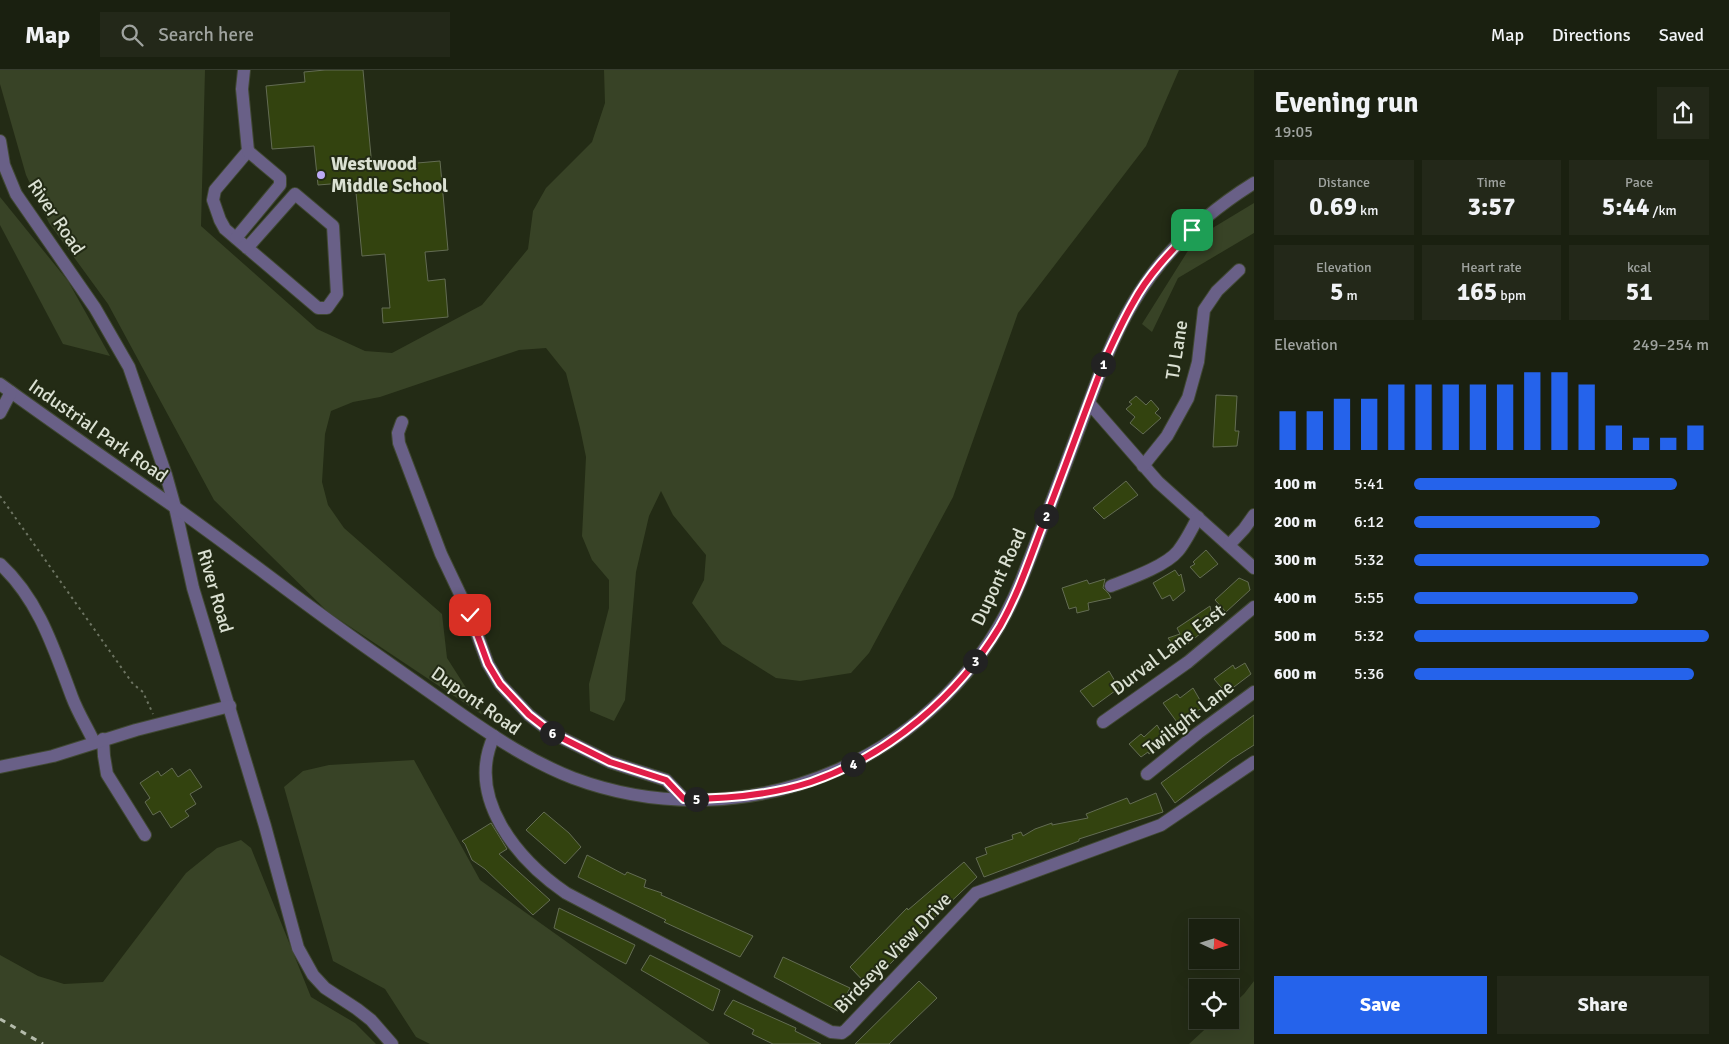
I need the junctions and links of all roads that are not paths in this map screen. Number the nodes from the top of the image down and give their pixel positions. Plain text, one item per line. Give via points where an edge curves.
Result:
1 (244, 70) edge
2 (0, 141) edge
3 (248, 151) junction
4 (1254, 183) edge
5 (236, 238) junction
6 (247, 248) junction
7 (1239, 270) dead end
8 (0, 384) edge
9 (11, 392) junction
10 (1089, 403) junction
11 (0, 413) edge
12 (402, 422) dead end
13 (1143, 466) junction
14 (175, 507) junction
15 (1254, 515) edge
16 (1198, 517) junction
17 (1229, 545) junction
18 (0, 564) edge
19 (1254, 568) edge
20 (1111, 586) dead end
21 (1254, 607) edge
22 (1254, 692) edge
23 (230, 706) junction
24 (1103, 722) dead end
25 (494, 736) junction
26 (99, 741) junction
27 (1254, 762) edge
28 (0, 767) edge
29 (1147, 774) dead end
30 (684, 799) junction
31 (146, 835) dead end
32 (392, 1044) edge

1 - 3 street via 242,89
2 - 14 street, River Road via 4,165 16,194 95,308 129,367
3 - 5 street via 215,190 213,200 223,224
3 - 5 street via 280,178 280,185
4 - 10 street, Dupont Road via 1192,230 1153,274 1119,328
5 - 6 street
6 - 6 street via 294,194 333,226 337,294 327,308 318,308
7 - 13 street, TJ Lane via 1217,291 1204,310 1198,362 1188,398 1167,436
8 - 9 street, Industrial Park Road
9 - 11 street
9 - 14 street, Industrial Park Road
10 - 13 street
10 - 30 street, Dupont Road via 1011,604 984,649 940,700 888,744 812,782 748,796
12 - 30 street via 399,443 441,554 470,615 488,664 500,684 529,715 552,733 610,762 666,780
13 - 16 street
14 - 23 street, River Road via 193,588
14 - 25 street, Dupont Road via 330,622
15 - 17 street
16 - 17 street
16 - 20 street via 1176,553
17 - 19 street
18 - 26 street via 15,579 44,625 73,698
21 - 24 street, Durval Lane East via 1188,662
22 - 29 street, Twilight Lane
23 - 26 street
23 - 32 street, River Road via 298,948 324,988 371,1020
25 - 27 street, Birdseye View Drive via 486,761 489,796 495,812 520,854 550,882 749,990 836,1033 846,1030 976,893 1161,825
25 - 30 street, Dupont Road via 542,764 593,785 647,796
26 - 28 street via 53,756
26 - 31 street via 107,774

